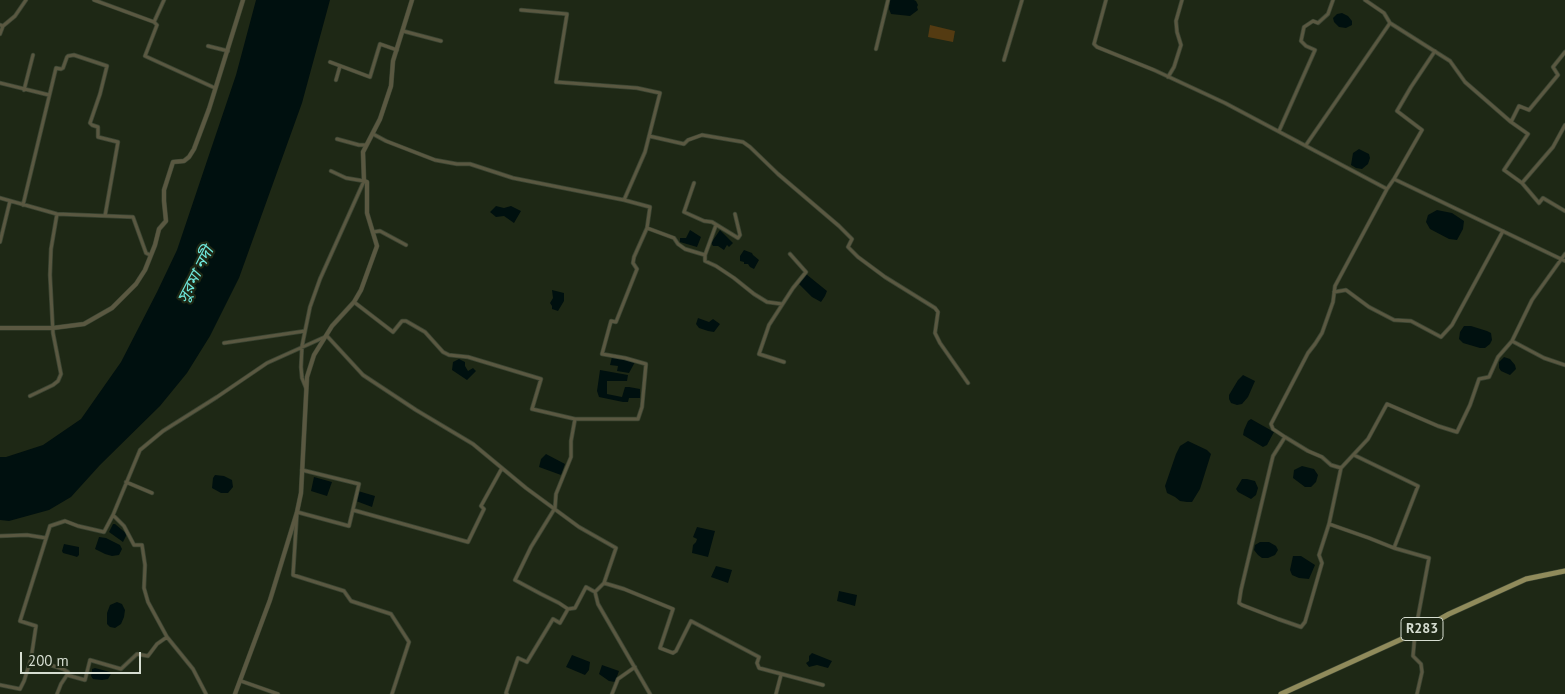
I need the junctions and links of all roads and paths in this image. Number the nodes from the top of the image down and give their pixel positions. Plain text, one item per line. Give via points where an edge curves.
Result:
1 (26, 0) edge
2 (94, 0) edge
3 (164, 0) edge
4 (243, 0) edge
5 (412, 0) edge
6 (888, 0) edge
7 (1022, 0) edge
8 (1106, 0) edge
9 (1182, 0) edge
10 (1333, 0) edge
11 (1365, 0) edge
12 (521, 10) dead end
13 (154, 22) junction
14 (1390, 23) junction
15 (1, 25) edge
16 (403, 31) junction
17 (0, 34) edge
18 (441, 41) dead end
19 (208, 46) dead end
20 (876, 49) dead end
21 (397, 50) junction
22 (228, 51) junction
23 (1435, 51) junction
24 (1565, 52) edge
25 (33, 55) dead end
26 (1004, 60) dead end
27 (330, 62) dead end
28 (340, 66) junction
29 (1168, 76) junction
30 (336, 80) dead end
31 (0, 83) edge
32 (215, 88) junction
33 (24, 90) junction
34 (49, 96) junction
35 (1511, 122) junction
36 (1565, 125) edge
37 (1279, 130) junction
38 (372, 134) junction
39 (649, 136) junction
40 (337, 139) dead end
41 (366, 145) junction
42 (1306, 145) junction
43 (331, 171) dead end
44 (1394, 179) junction
45 (364, 181) junction
46 (694, 183) dead end
47 (1522, 183) junction
48 (1387, 189) junction
49 (0, 198) edge
50 (624, 200) junction
51 (10, 201) junction
52 (23, 205) junction
53 (1565, 211) edge
54 (57, 214) junction
55 (735, 214) dead end
56 (105, 216) junction
57 (716, 225) junction
58 (647, 228) junction
59 (1503, 231) junction
60 (373, 232) junction
61 (0, 242) edge
62 (406, 245) dead end
63 (790, 254) dead end
64 (1565, 254) edge
65 (705, 255) junction
66 (150, 256) junction
67 (1564, 261) edge
68 (1334, 292) junction
69 (354, 302) junction
70 (782, 304) junction
71 (0, 328) edge
72 (53, 328) junction
73 (305, 331) junction
74 (327, 336) junction
75 (1512, 341) junction
76 (224, 343) dead end
77 (302, 346) junction
78 (784, 362) dead end
79 (1565, 365) edge
80 (968, 383) dead end
81 (306, 388) junction
82 (30, 396) dead end
83 (575, 419) junction
84 (1285, 437) junction
85 (1354, 454) junction
86 (502, 468) junction
87 (1341, 468) junction
88 (302, 470) junction
89 (126, 482) junction
90 (152, 493) dead end
91 (555, 508) junction
92 (353, 510) junction
93 (297, 512) junction
94 (113, 515) junction
95 (1329, 524) junction
96 (0, 536) edge
97 (46, 538) junction
98 (1394, 548) junction
99 (1565, 571) edge
100 (604, 583) junction
101 (595, 592) junction
102 (568, 609) junction
103 (1415, 633) junction
104 (167, 637) junction
105 (31, 658) junction
106 (635, 667) junction
107 (67, 675) junction
108 (781, 675) junction
109 (241, 681) junction
110 (0, 685) edge
111 (823, 685) dead end
112 (57, 694) edge
113 (206, 694) edge
114 (235, 694) edge
115 (278, 694) edge
116 (392, 694) edge
117 (507, 694) edge
118 (612, 694) edge
119 (650, 694) edge
120 (776, 694) edge
121 (1281, 694) edge
122 (1417, 694) edge

1 - 15 street via 15,16
2 - 13 street
3 - 13 street
4 - 22 street
5 - 16 street
6 - 20 street
7 - 26 street
8 - 29 street via 1094,44
9 - 29 street via 1176,21 1181,45
10 - 37 street via 1328,14 1318,23 1312,21 1304,27 1301,41 1315,50
11 - 14 street via 1384,13
12 - 39 street via 567,14 556,82 637,88 660,93
13 - 32 street via 157,25 145,56
14 - 23 street
14 - 42 street
15 - 17 street
16 - 18 street
16 - 21 street
19 - 22 street
21 - 28 street via 380,44 370,77
21 - 38 street via 391,86
22 - 32 street
23 - 35 street via 1450,61 1465,82
23 - 44 street via 1397,112 1422,130
24 - 35 street via 1554,67 1558,75 1529,110 1519,106
25 - 33 street
27 - 28 street
28 - 30 street
29 - 37 street
31 - 33 street
32 - 66 street via 190,157 173,162 164,190 166,221
33 - 34 street
34 - 52 street
34 - 56 street via 56,68 63,68 68,56 107,66 90,123 98,127 98,137 118,142
35 - 47 street via 1528,134 1504,170
36 - 47 street via 1553,148
37 - 42 street
38 - 41 street
38 - 50 street via 435,160 470,164 513,178
39 - 50 street
39 - 80 street via 684,144 702,135 743,142 750,147 840,226 852,239 848,247 858,257 935,308 938,312 935,333
40 - 41 street
41 - 45 street via 363,152
42 - 48 street
43 - 45 street
44 - 48 street
44 - 59 street
45 - 60 street via 367,182 366,213
45 - 73 street via 320,279
46 - 57 street via 684,212
47 - 53 street via 1539,203 1543,198
48 - 68 street
49 - 51 street
50 - 58 street via 650,207
51 - 52 street
51 - 61 street
52 - 54 street
54 - 56 street
54 - 72 street via 50,275
55 - 57 street via 738,238
56 - 66 street via 134,218 146,253
57 - 65 street
58 - 65 street via 674,238 685,249
58 - 83 street via 634,256 633,263 637,269 616,322 612,321 602,354 646,364 638,419
59 - 67 street
59 - 68 street via 1452,326 1441,337 1411,321 1394,320 1346,290
60 - 62 street via 380,231
60 - 69 street via 377,246
63 - 70 street via 806,272
64 - 67 street
65 - 70 street via 705,261 754,294 767,302
66 - 72 street via 136,284 112,308 84,324
67 - 75 street via 1532,300
68 - 84 street via 1322,333 1273,418 1273,429
69 - 74 street
69 - 83 street via 393,332 402,321 406,321 425,332 449,355 468,357 542,379 532,409
70 - 78 street via 769,324 759,354
71 - 72 street
72 - 82 street via 61,374 53,385
73 - 76 street
73 - 77 street
74 - 77 street
74 - 81 street via 314,355
74 - 86 street via 364,375 474,444
75 - 79 street
75 - 85 street via 1498,357 1490,377 1479,379 1457,432 1387,404 1368,439
77 - 81 street via 302,378
77 - 89 street via 266,363 163,431 140,450
81 - 88 street
83 - 91 street via 571,457 556,494
84 - 87 street
84 - 95 street via 1273,456 1239,603 1303,625 1320,573 1322,563 1319,555
85 - 87 street
85 - 98 street via 1418,486
86 - 91 street
86 - 92 street via 481,506 484,509 468,542
87 - 95 street
88 - 92 street via 359,484
88 - 93 street
89 - 90 street
89 - 94 street
91 - 100 street via 579,527 616,548
91 - 102 street via 530,547 515,580
92 - 93 street via 349,526
93 - 109 street
93 - 116 street via 293,575 344,591 351,601 391,614 409,642
94 - 97 street via 104,532 65,521 50,526
94 - 104 street via 124,526 134,545 142,545 144,588
95 - 98 street
96 - 97 street via 27,534
97 - 105 street via 20,621 36,626
98 - 103 street via 1429,558
99 - 103 main road, R283 via 1526,579
100 - 101 street
100 - 108 street via 673,610 660,648 673,653 676,651 691,621 759,657 759,668
101 - 102 street via 586,587 574,608
101 - 106 street via 598,604
102 - 117 street via 560,623 553,619 527,662 518,658
103 - 121 main road, R283
103 - 122 street via 1413,656 1421,664 1422,672
104 - 107 street via 148,656 138,654 121,669 90,660 85,680
104 - 113 street via 193,670
105 - 107 street via 63,669
105 - 110 street via 20,689
106 - 118 street via 618,679
106 - 119 street
107 - 112 street
108 - 111 street
108 - 120 street
109 - 114 street
109 - 115 street

